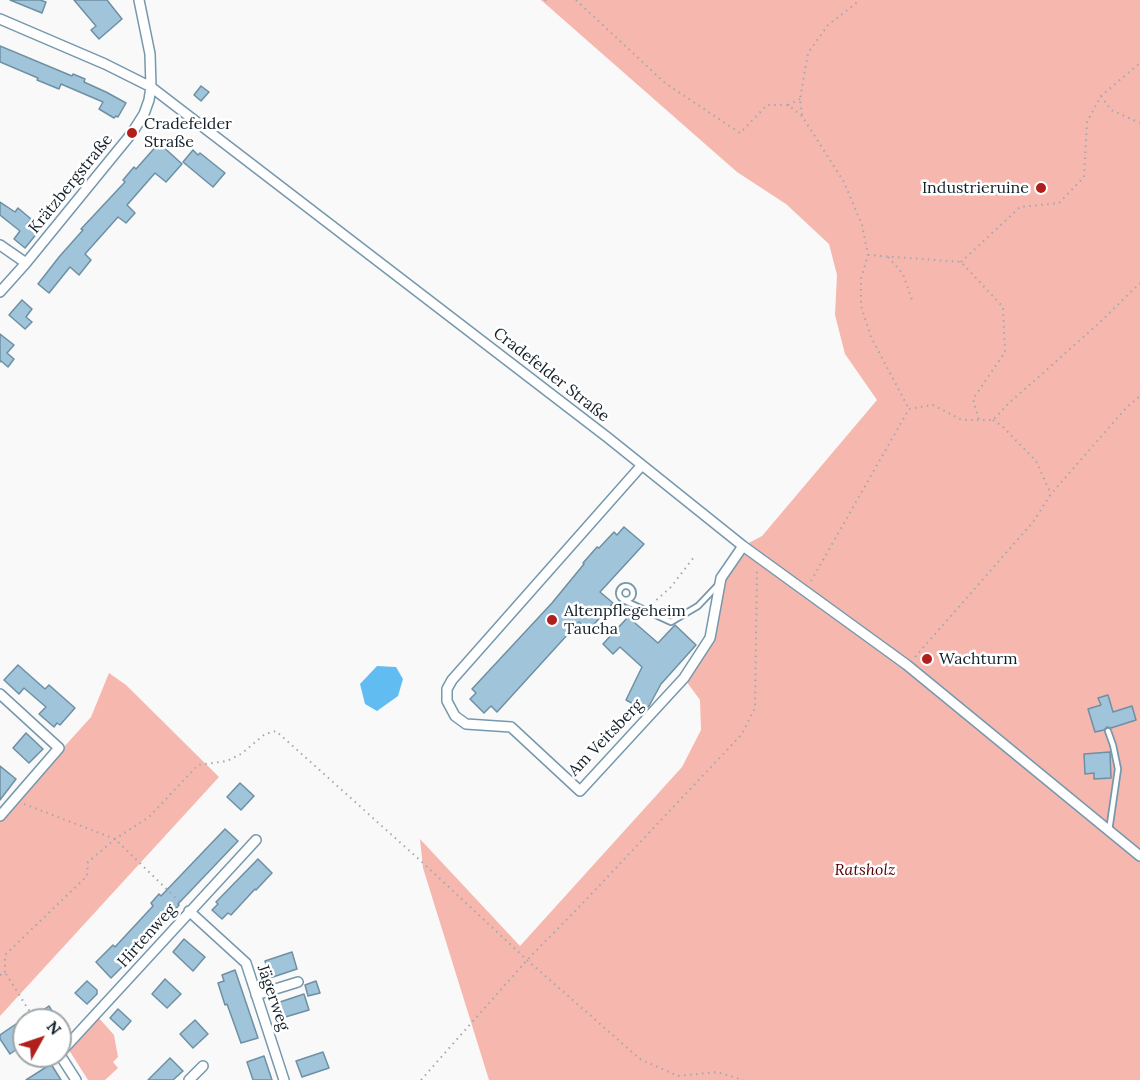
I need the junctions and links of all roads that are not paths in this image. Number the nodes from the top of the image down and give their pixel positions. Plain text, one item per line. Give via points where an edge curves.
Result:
1 (139, 0) edge
2 (0, 19) edge
3 (152, 87) junction
4 (0, 245) edge
5 (26, 263) junction
6 (0, 292) edge
7 (642, 465) junction
8 (743, 546) junction
9 (719, 584) junction
10 (623, 600) dead end
11 (0, 694) edge
12 (1108, 731) dead end
13 (0, 816) edge
14 (1109, 831) junction
15 (256, 840) dead end
16 (1140, 856) edge
17 (189, 911) junction
18 (297, 982) dead end
19 (256, 995) junction
20 (72, 1041) edge
21 (203, 1066) dead end
22 (189, 1080) edge
23 (284, 1080) edge

1 - 3 street
2 - 3 street, Cradefelder Straße
3 - 5 street, Krätzbergstraße via 144,114 132,133
3 - 7 street, Cradefelder Straße
4 - 5 street
5 - 6 street, Krätzbergstraße
7 - 8 street
7 - 9 street, Am Veitsberg via 452,680 447,689 451,710 466,724 511,728 580,791 684,678 710,638
8 - 9 street, Am Veitsberg
8 - 14 street via 907,665
9 - 10 lane via 698,606 671,622
11 - 13 street via 59,748
12 - 14 lane via 1118,770
14 - 16 street
15 - 17 street, Hirtenweg
17 - 19 street, Jägerweg via 246,963
17 - 20 street, Hirtenweg
18 - 19 street
19 - 23 street, Jägerweg
21 - 22 street

